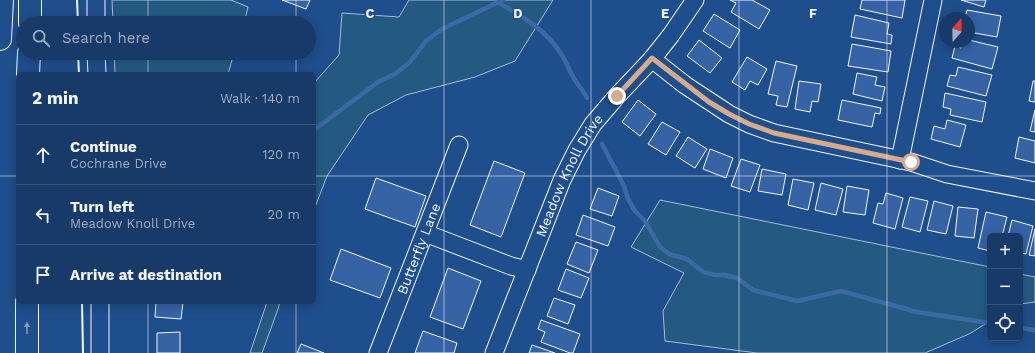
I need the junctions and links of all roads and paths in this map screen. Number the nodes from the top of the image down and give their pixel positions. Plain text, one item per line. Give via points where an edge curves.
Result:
1 (2, 0) edge
2 (30, 0) edge
3 (96, 0) edge
4 (695, 0) edge
5 (934, 0) edge
6 (30, 16) edge
7 (96, 16) edge
8 (0, 39) edge
9 (652, 58) junction
10 (29, 60) edge
11 (96, 60) edge
12 (28, 72) edge
13 (97, 72) edge
14 (459, 145) dead end
15 (900, 160) junction
16 (1035, 191) edge
17 (425, 232) junction
18 (527, 270) junction
19 (27, 304) edge
20 (100, 304) edge
21 (27, 353) edge
22 (100, 353) edge
23 (378, 353) edge
24 (494, 353) edge

1 - 8 highway
2 - 6 highway
3 - 7 street
4 - 9 street, Meadow Knoll Drive
5 - 15 street
9 - 15 street via 709,102 749,124 774,133
9 - 18 street, Meadow Knoll Drive via 601,114 577,150 562,180
10 - 12 highway
11 - 13 street
14 - 17 street, Butterfly Lane
15 - 16 street via 947,174
17 - 18 street
17 - 23 street, Butterfly Lane
18 - 24 street, Meadow Knoll Drive
21 -> 19 highway
20 - 22 street

